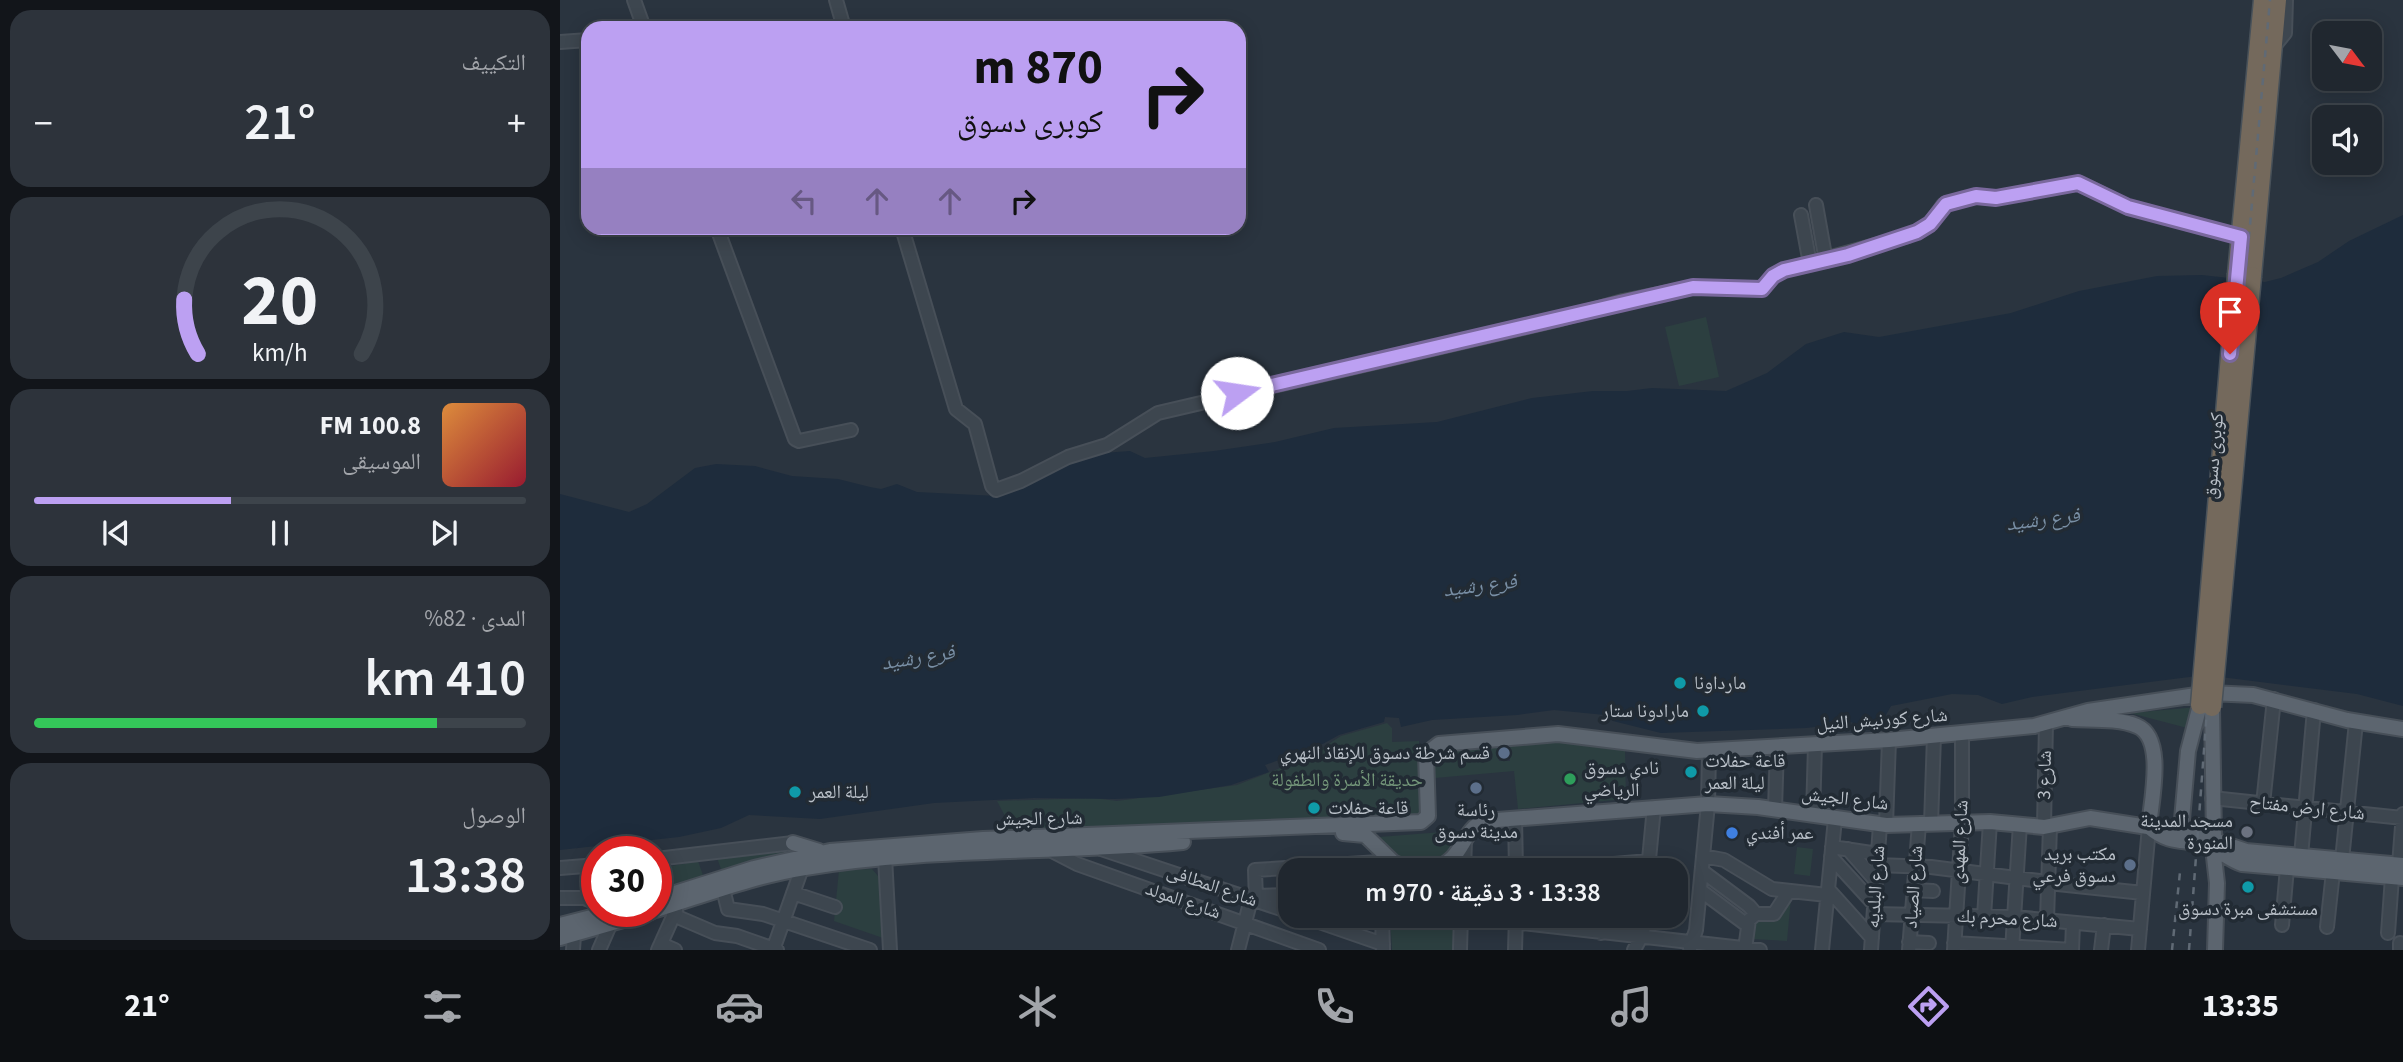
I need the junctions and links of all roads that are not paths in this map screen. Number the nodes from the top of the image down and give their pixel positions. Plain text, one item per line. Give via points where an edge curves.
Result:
1 (634, 0) edge
2 (836, 0) edge
3 (2270, 3) edge
4 (642, 21) edge
5 (842, 21) edge
6 (581, 40) edge
7 (560, 42) edge
8 (1816, 205) dead end
9 (1801, 215) dead end
10 (721, 235) edge
11 (904, 235) edge
12 (2241, 237) junction
13 (1826, 261) junction
14 (1810, 264) junction
15 (2245, 275) junction
16 (851, 430) dead end
17 (2274, 699) junction
18 (2206, 706) junction
19 (2314, 710) junction
20 (2053, 720) junction
21 (2356, 722) junction
22 (2403, 729) edge
23 (1962, 733) junction
24 (1934, 736) junction
25 (1889, 740) junction
26 (1815, 744) junction
27 (1777, 747) junction
28 (1709, 751) junction
29 (2212, 798) junction
30 (1709, 804) junction
31 (2263, 804) junction
32 (1654, 807) junction
33 (2305, 808) junction
34 (1774, 809) junction
35 (2347, 813) junction
36 (1813, 815) junction
37 (2403, 817) edge
38 (1428, 818) joint
39 (1515, 818) junction
40 (1835, 819) junction
41 (1990, 822) junction
42 (1962, 823) junction
43 (1925, 824) junction
44 (2020, 824) junction
45 (1883, 825) junction
46 (2047, 827) junction
47 (2149, 827) junction
48 (2180, 831) junction
49 (1465, 842) junction
50 (793, 843) joint
51 (2213, 844) junction
52 (1377, 845) junction
53 (1095, 847) junction
54 (1048, 849) junction
55 (1848, 849) junction
56 (820, 852) junction
57 (1832, 852) junction
58 (1703, 856) junction
59 (2301, 856) junction
60 (672, 857) edge
61 (885, 857) junction
62 (1378, 858) edge
63 (1389, 858) edge
64 (1453, 858) edge
65 (1464, 858) edge
66 (1516, 858) edge
67 (1650, 858) edge
68 (1878, 860) junction
69 (2342, 860) junction
70 (2234, 861) junction
71 (581, 866) edge
72 (1155, 866) junction
73 (1915, 866) junction
74 (560, 868) edge
75 (803, 868) junction
76 (2287, 868) junction
77 (1278, 869) edge
78 (1959, 870) junction
79 (1702, 871) junction
80 (2394, 871) edge
81 (2333, 872) junction
82 (1987, 874) junction
83 (2016, 877) junction
84 (1876, 881) junction
85 (1202, 882) junction
86 (2048, 882) junction
87 (723, 888) junction
88 (1147, 889) junction
89 (1700, 890) junction
90 (1914, 890) junction
91 (1789, 891) junction
92 (1933, 891) dead end
93 (1828, 892) junction
94 (793, 893) junction
95 (2143, 893) junction
96 (672, 894) edge
97 (1278, 896) edge
98 (560, 898) edge
99 (581, 898) edge
100 (1254, 898) junction
101 (1192, 905) junction
102 (835, 907) dead end
103 (1278, 907) edge
104 (672, 909) edge
105 (676, 909) junction
106 (1874, 909) junction
107 (1756, 914) junction
108 (1912, 915) junction
109 (1956, 916) junction
110 (1984, 917) junction
111 (2014, 917) junction
112 (2047, 920) junction
113 (581, 921) edge
114 (783, 921) junction
115 (1245, 923) junction
116 (2073, 923) junction
117 (560, 925) edge
118 (1747, 925) junction
119 (2104, 925) junction
120 (2282, 925) dead end
121 (2327, 926) dead end
122 (591, 927) edge
123 (606, 927) edge
124 (1340, 928) edge
125 (1345, 928) edge
126 (1382, 928) edge
127 (1461, 928) edge
128 (1516, 928) edge
129 (1582, 928) edge
130 (1601, 928) edge
131 (1643, 928) edge
132 (2140, 929) junction
133 (1345, 931) junction
134 (1601, 933) junction
135 (2388, 933) dead end
136 (1641, 937) junction
137 (569, 941) edge
138 (1929, 943) dead end
139 (1872, 944) edge
140 (751, 946) edge
141 (1909, 946) edge
142 (1954, 946) edge
143 (660, 947) edge
144 (1383, 947) edge
145 (1691, 947) edge
146 (1305, 948) edge
147 (2012, 948) edge
148 (1730, 949) edge
149 (1745, 949) edge
150 (600, 950) edge
151 (676, 950) edge
152 (775, 950) edge
153 (870, 950) edge
154 (890, 950) edge
155 (1238, 950) edge
156 (1319, 950) edge
157 (1460, 950) edge
158 (1515, 950) edge
159 (1634, 950) edge
160 (1760, 950) edge
161 (1822, 950) edge
162 (2072, 950) edge
163 (2101, 950) edge
164 (2138, 950) edge
165 (2215, 950) edge
166 (2221, 950) edge

1 - 4 street
2 - 5 street
3 - 12 highway, كوبرى دسوق via 2257,66
3 - 15 highway, كوبرى دسوق via 2272,50
6 - 7 street
8 - 13 street
9 - 14 street
10 - 16 street via 795,439
11 - 14 street via 956,409 975,424 996,489 1111,443 1154,415 1623,301 1693,287 1762,289 1776,274
12 - 13 street via 2128,207 2080,183 1946,204 1917,232
12 - 15 highway, كوبرى دسوق
13 - 14 street
15 - 18 highway, كوبرى دسوق, bridge
17 - 19 main road, شارع كورنيش النيل
17 - 20 main road, شارع كورنيش النيل via 2210,693
17 - 31 street
18 - 29 main road
18 - 48 main road via 2188,751
19 - 21 main road, شارع كورنيش النيل
19 - 33 street
20 - 23 main road, شارع كورنيش النيل
20 - 46 street, شارع 3
20 - 47 main road via 2129,723 2145,731 2154,746
21 - 22 main road, شارع كورنيش النيل
21 - 35 street
23 - 24 main road, شارع كورنيش النيل
23 - 42 street, شارع المهدى
24 - 25 main road, شارع كورنيش النيل
24 - 43 street, شارع الصياد
25 - 26 main road, شارع كورنيش النيل
25 - 45 street, شارع البلديه
26 - 27 main road, شارع كورنيش النيل
26 - 36 street
27 - 28 main road, شارع كورنيش النيل
27 - 34 street
28 - 30 street
28 - 38 main road, شارع كورنيش النيل via 1558,734 1439,744 1426,754
29 - 31 street, شارع ارض مفتاح
29 - 51 main road
30 - 32 main road, شارع الجيش
30 - 34 main road, شارع الجيش
30 - 58 street
31 - 33 street, شارع ارض مفتاح
32 - 39 main road, شارع الجيش
32 - 67 street
33 - 35 street, شارع ارض مفتاح
33 - 59 street
34 - 36 main road, شارع الجيش
35 - 37 street, شارع ارض مفتاح
35 - 69 street
36 - 40 main road, شارع الجيش
37 - 80 street
38 - 56 main road, شارع الجيش via 1421,822 983,839
39 - 49 main road, شارع الجيش via 1479,823
39 - 66 street
40 - 45 main road, شارع الجيش
40 - 57 street
41 - 42 main road, شارع الجيش
41 - 44 main road, شارع الجيش
41 - 82 street
42 - 43 main road, شارع الجيش
42 - 78 street, شارع المهدى
43 - 45 main road, شارع الجيش
43 - 73 street, شارع الصياد
44 - 46 main road, شارع الجيش
44 - 83 street
45 - 68 street, شارع البلديه
46 - 47 main road, شارع الجيش via 2090,818
46 - 86 street, شارع 3
47 - 48 main road, شارع الجيش
47 - 51 main road, شارع الجيش via 2168,840
47 - 95 street
48 - 51 main road, شارع الجيش
49 - 64 main road, شارع الجيش
49 - 65 street
50 - 56 main road
50 - 60 street
51 - 59 main road, شارع الجيش
51 - 70 main road, شارع الجيش
51 - 165 main road
52 - 53 main road, شارع الجيش via 1356,832
52 - 62 street
52 - 63 main road, شارع الجيش
53 - 54 main road, شارع الجيش
53 - 72 street, شارع المطافى
54 - 61 main road, شارع الجيش
54 - 88 street, شارع المولد
55 - 57 street
55 - 68 street
55 - 84 street
56 - 96 main road, شارع الجيش
57 - 93 street
57 - 106 street
58 - 79 street
58 - 91 street via 1724,860 1767,887
59 - 69 main road, شارع الجيش
61 - 75 main road, شارع الجيش
61 - 154 street
68 - 73 street
68 - 84 street, شارع البلديه
69 - 80 main road, شارع الجيش
70 - 76 main road, شارع الجيش
70 - 166 main road via 2226,874
71 - 74 street
72 - 85 street, شارع المطافى
72 - 88 street
73 - 78 street
73 - 90 street, شارع الصياد
75 - 87 main road, شارع الجيش
75 - 94 street
76 - 81 main road, شارع الجيش
76 - 120 street
77 - 100 street via 1254,872
78 - 82 street
78 - 109 street, شارع المهدى
79 - 89 street
79 - 107 street
80 - 81 main road, شارع الجيش
80 - 135 street
81 - 121 street
82 - 83 street
82 - 110 street
83 - 86 street
83 - 111 street
84 - 106 street, شارع البلديه
85 - 100 street, شارع المطافى
85 - 101 street
86 - 95 street
86 - 112 street, شارع 3
87 - 105 main road, شارع الجيش
87 - 114 street via 727,908
88 - 101 street, شارع المولد
89 - 118 street
89 - 145 street
90 - 92 street
90 - 108 street, شارع الصياد
91 - 93 street
91 - 107 street via 1774,914
93 - 139 street
93 - 161 street
94 - 102 street
94 - 114 street
95 - 132 street
97 - 100 street
98 - 99 street
100 - 103 street, شارع المطافى
100 - 115 street
101 - 115 street, شارع المولد
104 - 105 main road, شارع الجيش
105 - 140 street via 715,933
105 - 143 street
106 - 108 street, شارع محرم بك
106 - 139 street, شارع البلديه
107 - 118 street
108 - 109 street, شارع محرم بك
108 - 141 street, شارع الصياد
109 - 110 street, شارع محرم بك
109 - 142 street, شارع المهدى
110 - 111 street, شارع محرم بك
111 - 112 street, شارع محرم بك
111 - 147 street
112 - 116 street, شارع محرم بك
113 - 117 main road
114 - 152 street
114 - 153 street
115 - 146 street, شارع المولد
115 - 155 street
116 - 119 street, شارع محرم بك
116 - 162 street
118 - 149 street
119 - 132 street, شارع محرم بك
119 - 163 street
122 - 137 main road
123 - 150 street
124 - 133 street
125 - 133 street
126 - 144 street
127 - 157 street
128 - 158 street
129 - 134 street
130 - 134 street
131 - 136 street
132 - 164 street
133 - 144 street
134 - 136 street
136 - 145 street
136 - 159 street
138 - 141 street
140 - 152 street
142 - 147 street
143 - 151 street
145 - 148 street
146 - 156 street, شارع المولد
147 - 162 street
148 - 149 street
149 - 160 street

